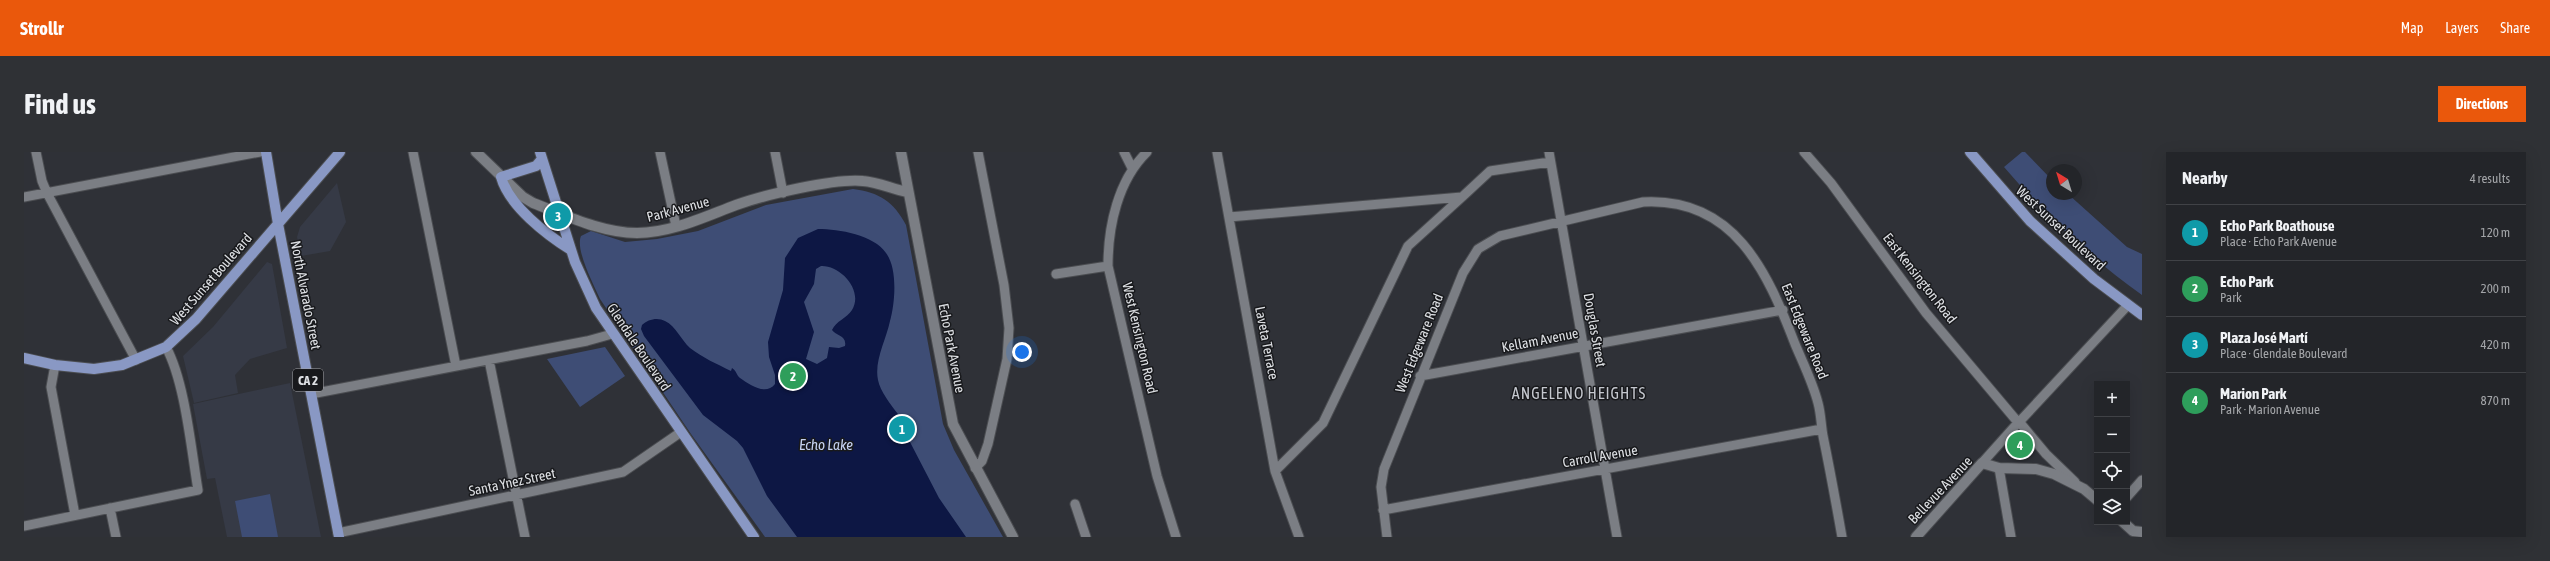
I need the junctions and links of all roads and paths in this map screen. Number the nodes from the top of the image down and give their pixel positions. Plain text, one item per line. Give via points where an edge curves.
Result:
1 (36, 152) edge
2 (260, 152) edge
3 (266, 152) edge
4 (340, 152) edge
5 (413, 152) edge
6 (476, 152) edge
7 (660, 152) edge
8 (775, 152) edge
9 (901, 152) edge
10 (978, 152) edge
11 (1124, 152) edge
12 (1147, 152) edge
13 (1217, 152) edge
14 (1549, 152) edge
15 (1804, 152) edge
16 (1970, 152) edge
17 (541, 156) edge
18 (1550, 162) junction
19 (1132, 168) junction
20 (502, 177) junction
21 (47, 192) junction
22 (907, 192) junction
23 (783, 193) junction
24 (24, 197) edge
25 (1462, 197) junction
26 (559, 212) junction
27 (1229, 217) junction
28 (1561, 221) junction
29 (278, 224) junction
30 (676, 226) junction
31 (571, 250) junction
32 (1108, 266) junction
33 (1056, 274) dead end
34 (2128, 304) junction
35 (1783, 310) junction
36 (2142, 315) edge
37 (612, 334) junction
38 (1584, 346) junction
39 (166, 347) junction
40 (24, 358) edge
41 (136, 360) junction
42 (489, 360) junction
43 (55, 365) junction
44 (456, 366) junction
45 (1420, 376) junction
46 (311, 394) junction
47 (2019, 422) junction
48 (1822, 429) junction
49 (681, 432) junction
50 (1982, 463) junction
51 (975, 468) junction
52 (1999, 468) junction
53 (1604, 470) junction
54 (1275, 471) junction
55 (2142, 480) edge
56 (2084, 489) junction
57 (2130, 494) edge
58 (516, 496) junction
59 (2094, 497) edge
60 (1076, 504) dead end
61 (110, 508) junction
62 (1383, 510) junction
63 (75, 515) junction
64 (2126, 525) edge
65 (24, 526) edge
66 (339, 535) edge
67 (2135, 535) edge
68 (116, 537) edge
69 (525, 537) edge
70 (754, 537) edge
71 (1013, 537) edge
72 (1086, 537) edge
73 (1176, 537) edge
74 (1299, 537) edge
75 (1387, 537) edge
76 (1618, 537) edge
77 (1842, 537) edge
78 (1916, 537) edge
79 (2011, 537) edge

1 - 21 street
2 - 21 street
3 - 29 main road, North Alvarado Street / CA 2
4 - 29 main road, West Sunset Boulevard
5 - 44 street
6 - 20 street, Park Avenue
7 - 30 street
8 - 23 street
9 - 22 street, Echo Park Avenue
10 - 51 street via 1004,285 1009,328 1007,359 988,444 982,461
11 - 19 street
12 - 19 street, West Kensington Road
13 - 27 street, Laveta Terrace
14 - 18 street, Douglas Street
15 - 47 street, East Kensington Road via 1831,183 1926,313
16 - 34 main road, West Sunset Boulevard via 2025,216 2094,279
17 - 20 main road via 536,166
17 - 26 main road, Glendale Boulevard
18 - 25 street via 1490,171
18 - 28 street, Douglas Street
19 - 32 street, West Kensington Road via 1113,216
20 - 26 street, Park Avenue via 523,198
20 - 31 main road via 508,192 542,230
21 - 24 street
21 - 41 street
22 - 23 street, Park Avenue via 881,184 848,180
22 - 51 street, Echo Park Avenue via 950,410 958,434
23 - 30 street, Park Avenue via 747,202
25 - 27 street
25 - 54 street via 1408,246 1323,423
26 - 30 street, Park Avenue via 623,232 646,232
26 - 31 main road, Glendale Boulevard
27 - 54 street, Laveta Terrace
28 - 35 street, East Edgeware Road via 1643,202 1665,200 1702,211 1721,222 1739,239 1768,279
28 - 38 street, Douglas Street
28 - 45 street, West Edgeware Road via 1500,236 1478,249 1463,273
29 - 39 main road, West Sunset Boulevard via 196,319
29 - 46 main road, North Alvarado Street / CA 2
31 - 37 main road, Glendale Boulevard via 581,280
32 - 33 street
32 - 73 street, West Kensington Road via 1157,476
34 - 36 main road, West Sunset Boulevard
34 - 47 street
35 - 38 street, Kellam Avenue
35 - 48 street, East Edgeware Road via 1818,402
37 - 42 street
37 - 49 main road, Glendale Boulevard
38 - 45 street, Kellam Avenue
38 - 53 street, Douglas Street
39 - 41 main road, West Sunset Boulevard
39 - 61 street via 173,361 181,394 198,490
40 - 43 main road, West Sunset Boulevard
41 - 43 main road, West Sunset Boulevard via 115,367 94,369
42 - 44 street
42 - 58 street
43 - 63 street via 51,388
44 - 46 street
45 - 62 street, West Edgeware Road via 1384,469 1381,487
46 - 66 main road, North Alvarado Street / CA 2
47 - 50 street
47 - 56 street, East Kensington Road via 2067,476
48 - 53 street, Carroll Avenue
48 - 77 street, East Edgeware Road
49 - 58 street, Santa Ynez Street via 623,472
49 - 70 main road, Glendale Boulevard
50 - 52 street, Bellevue Avenue
50 - 78 street, Bellevue Avenue
51 - 71 street, Echo Park Avenue
52 - 56 street, Bellevue Avenue via 2036,469 2054,474
52 - 79 street
53 - 62 street, Carroll Avenue
53 - 76 street, Douglas Street
54 - 74 street, Laveta Terrace
55 - 57 street
56 - 59 street, Bellevue Avenue
58 - 66 street, Santa Ynez Street
58 - 69 street
60 - 72 street
61 - 63 street
61 - 68 street
62 - 75 street, West Edgeware Road
63 - 65 street
64 - 67 street

